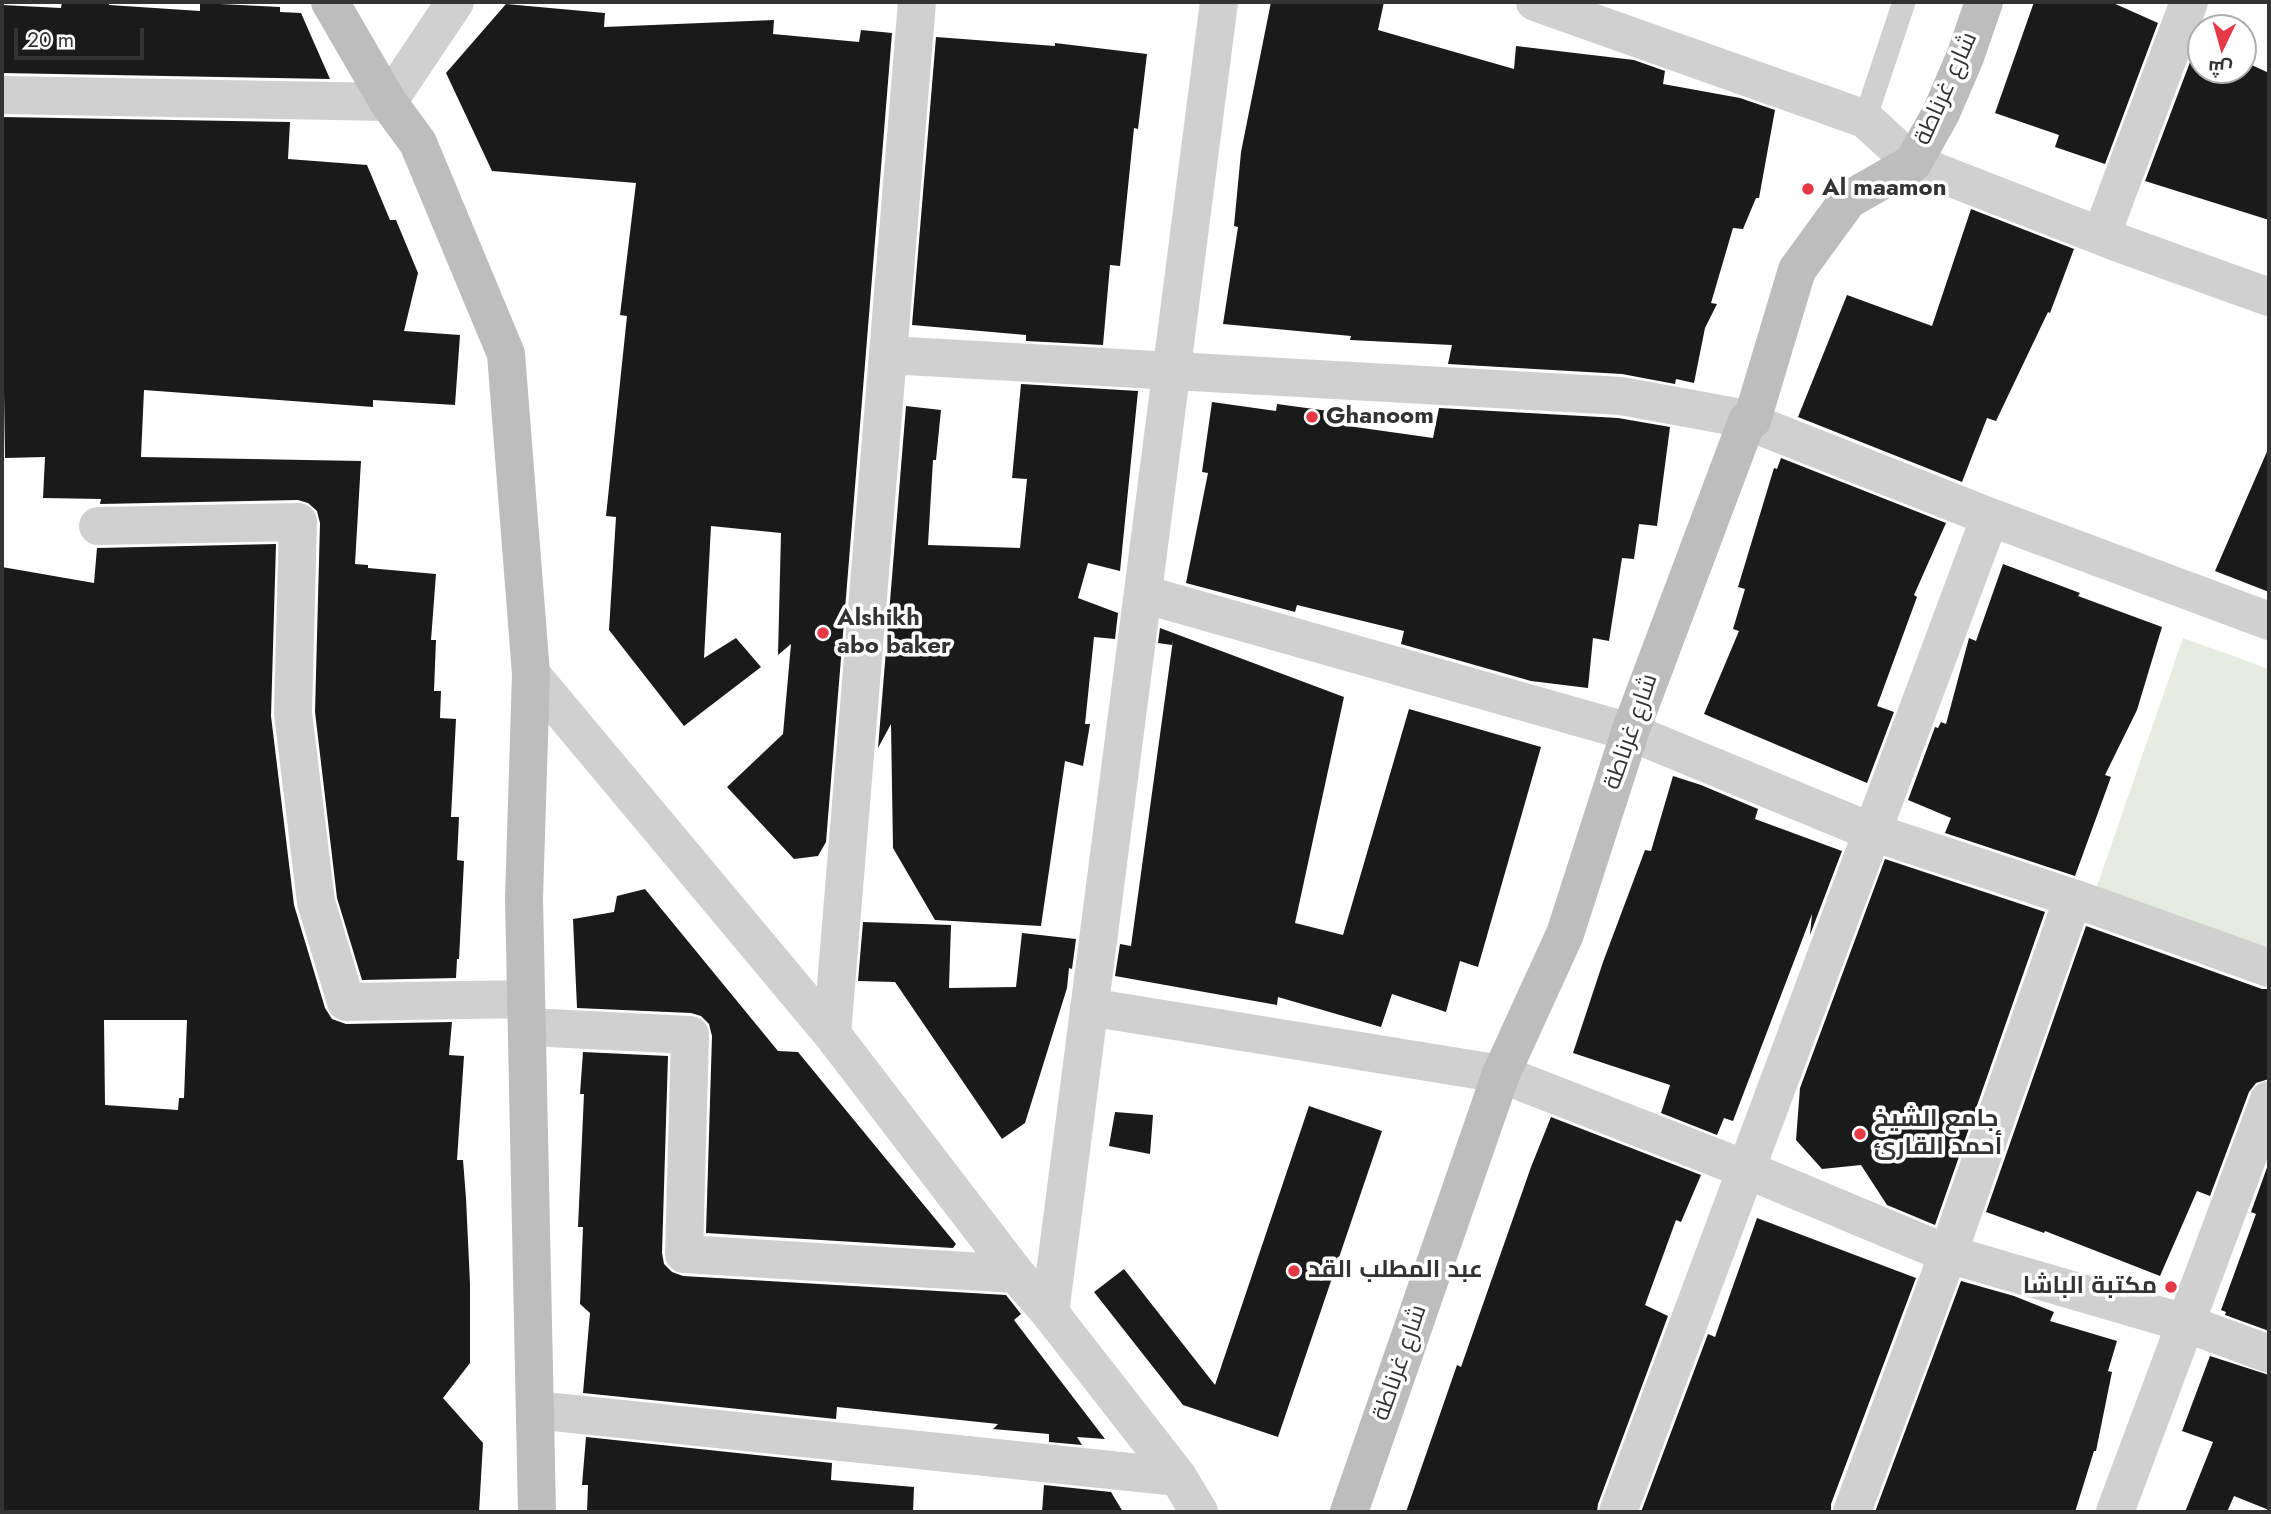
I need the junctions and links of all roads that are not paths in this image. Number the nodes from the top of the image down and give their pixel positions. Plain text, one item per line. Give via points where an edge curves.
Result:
1 (330, 2) edge
2 (455, 2) edge
3 (917, 2) edge
4 (1219, 2) edge
5 (1535, 2) edge
6 (1904, 2) edge
7 (1984, 2) edge
8 (2189, 2) edge
9 (2, 95) edge
10 (388, 102) junction
11 (1865, 119) junction
12 (1913, 163) junction
13 (2101, 236) junction
14 (2269, 298) edge
15 (888, 355) junction
16 (1172, 369) junction
17 (1749, 420) junction
18 (1990, 517) junction
19 (98, 526) dead end
20 (1143, 594) junction
21 (2269, 621) edge
22 (531, 674) junction
23 (1630, 732) junction
24 (1872, 832) junction
25 (2073, 898) junction
26 (2269, 968) edge
27 (1089, 1007) junction
28 (527, 1013) junction
29 (832, 1034) junction
30 (1501, 1074) junction
31 (2269, 1100) edge
32 (1745, 1169) junction
33 (1948, 1254) junction
34 (1016, 1274) junction
35 (1050, 1313) junction
36 (2185, 1323) junction
37 (2269, 1354) edge
38 (535, 1410) junction
39 (1178, 1477) junction
40 (537, 1512) edge
41 (1199, 1512) edge
42 (1349, 1512) edge
43 (1618, 1512) edge
44 (1852, 1512) edge
45 (2115, 1512) edge

1 - 10 main road
2 - 10 street
3 - 15 street
4 - 16 street
5 - 11 street
6 - 11 lane
7 - 12 main road, شارع غرناطة via 1941,113
8 - 13 street
9 - 10 street
10 - 22 main road via 418,143 506,354
11 - 12 street
12 - 13 street
12 - 17 main road, شارع غرناطة via 1848,200 1797,270
13 - 14 street
15 - 16 street
15 - 29 street
16 - 17 street via 1621,396
16 - 20 street
17 - 18 street
17 - 23 main road, شارع غرناطة
18 - 21 street
18 - 24 street
19 - 28 street via 298,522 293,713 316,902 346,1002
20 - 23 street
20 - 27 street
22 - 28 main road via 524,898
22 - 29 street
23 - 24 street
23 - 30 main road, شارع غرناطة via 1565,934
24 - 25 street
24 - 32 street
25 - 26 street
25 - 33 street
27 - 30 street
27 - 35 street
28 - 34 street via 690,1035 684,1255
28 - 38 main road
29 - 34 street
30 - 32 street
30 - 42 main road, شارع غرناطة
31 - 36 street
32 - 33 street
32 - 43 street
33 - 36 street
33 - 44 street
34 - 35 street
35 - 39 street
36 - 37 street
36 - 45 street
38 - 39 street
38 - 40 main road
39 - 41 street

